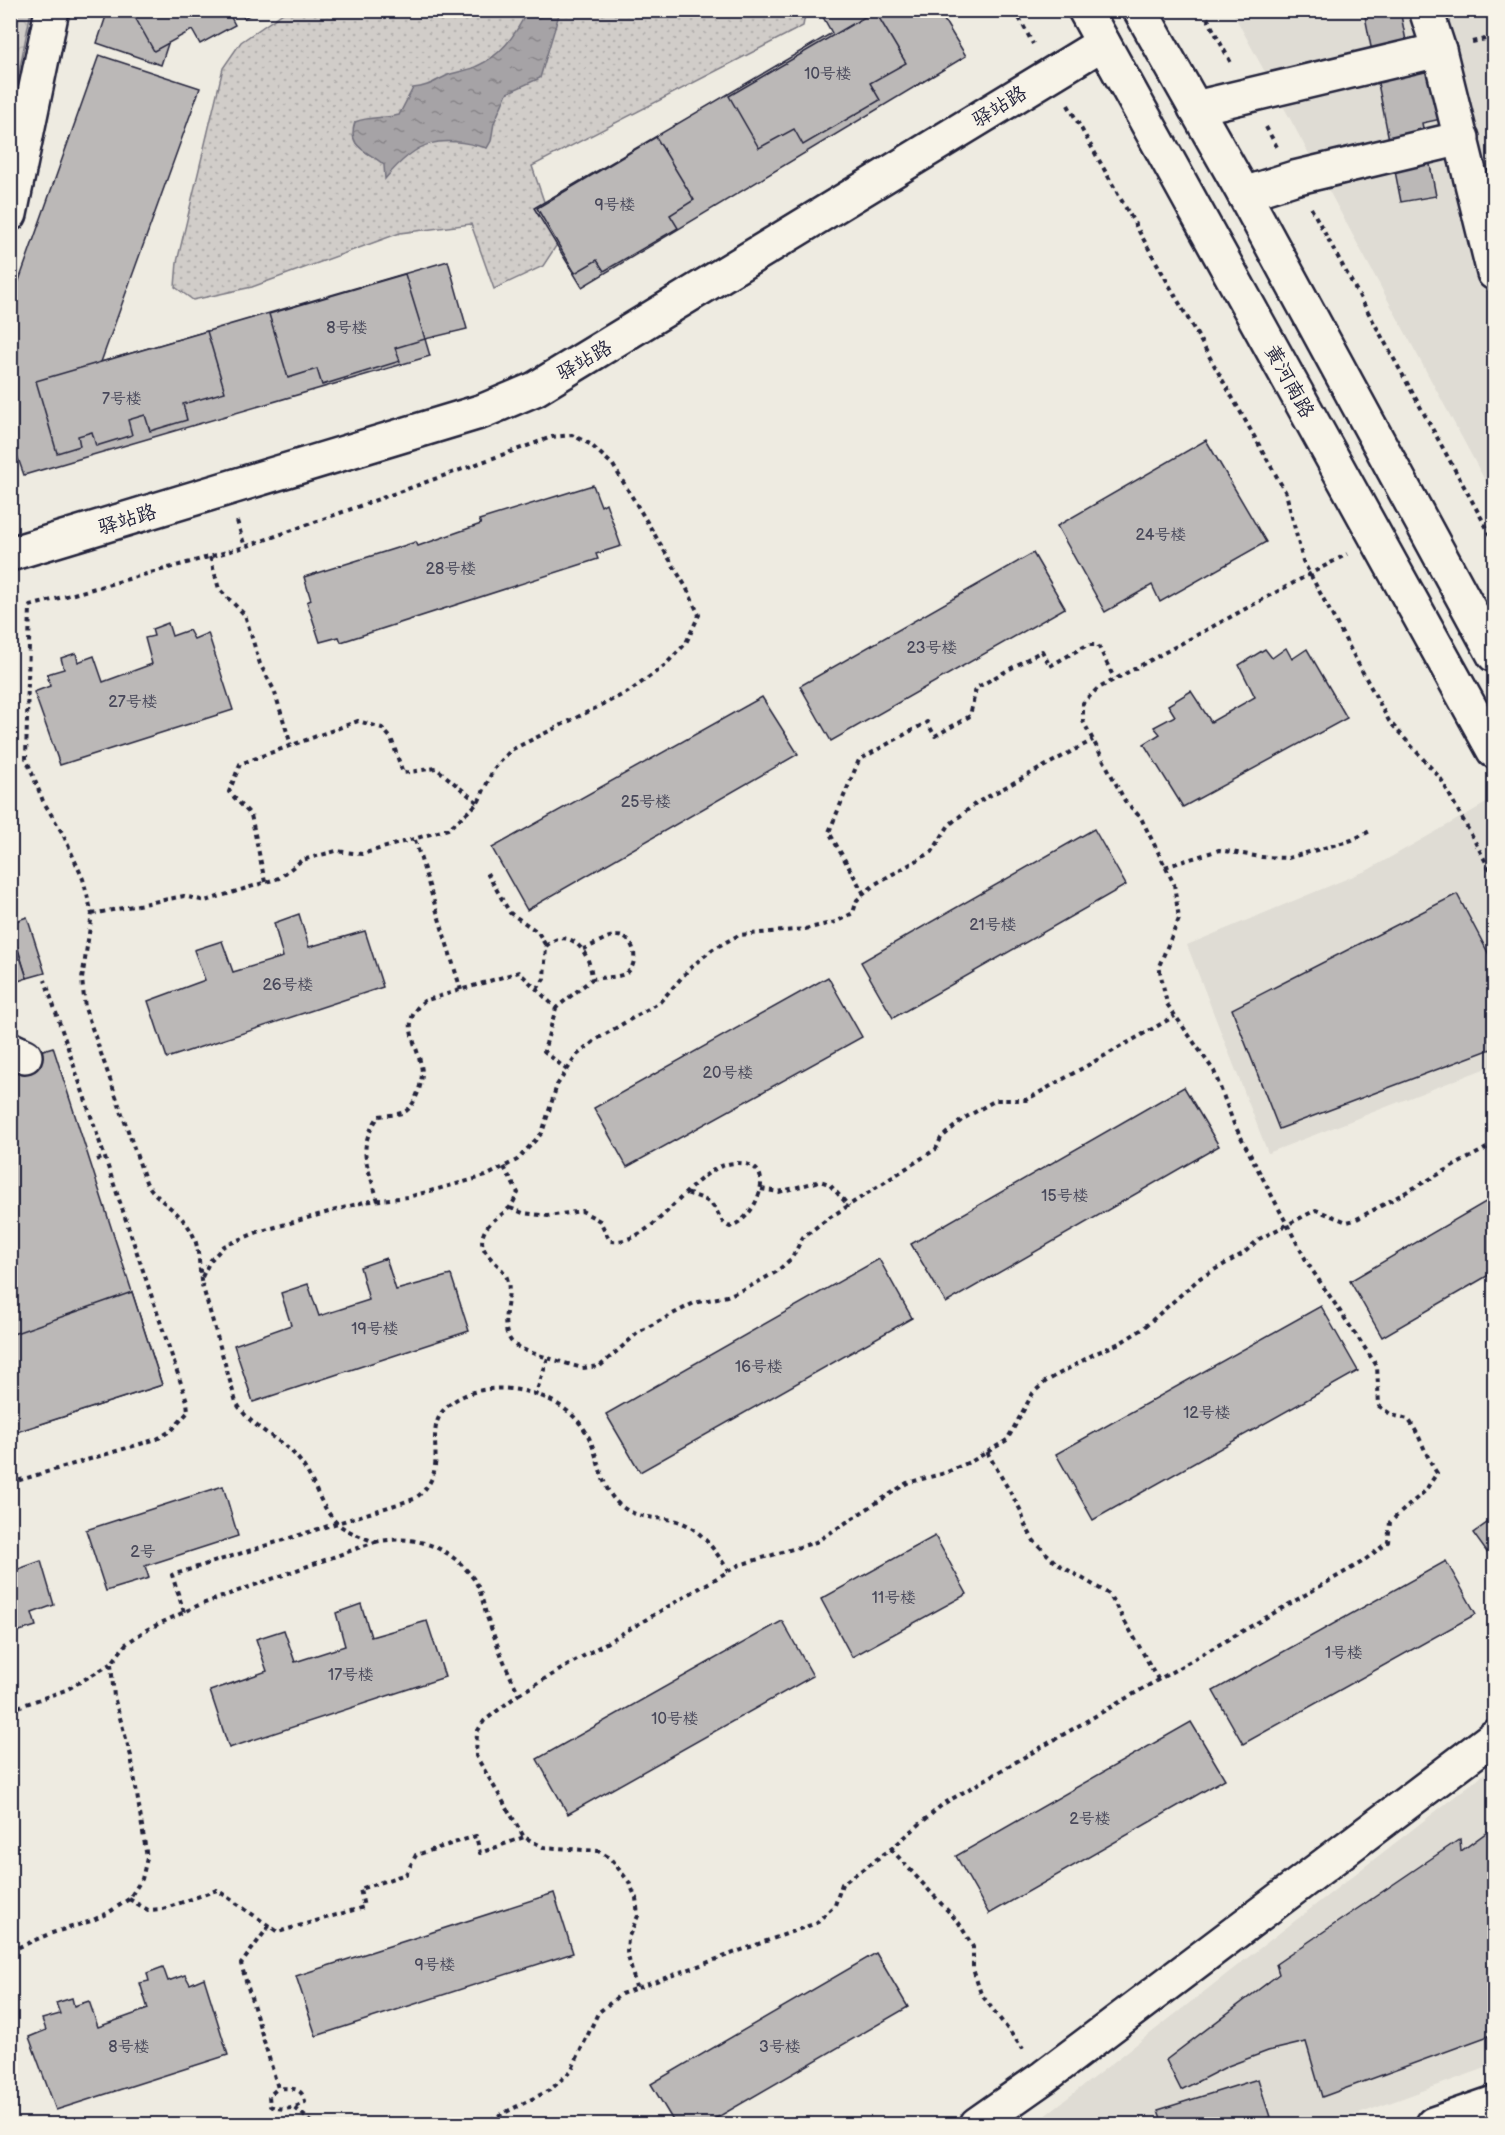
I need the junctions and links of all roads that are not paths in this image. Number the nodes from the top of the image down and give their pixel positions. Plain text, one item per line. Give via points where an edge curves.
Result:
1 (51, 10) edge
2 (1085, 10) edge
3 (1140, 10) edge
4 (1426, 10) edge
5 (1103, 43) junction
6 (1439, 50) junction
7 (1195, 108) junction
8 (1462, 138) junction
9 (1244, 194) junction
10 (10, 214) edge
11 (1494, 273) edge
12 (10, 555) edge
13 (1494, 655) edge
14 (1494, 751) edge
15 (1494, 1737) edge
16 (1494, 2103) edge
17 (977, 2124) edge
18 (1433, 2124) edge

1 - 10 street
2 - 5 street, 黄河南路
3 - 7 street
4 - 6 street
5 - 12 street, 驿站路 via 527,392 483,411
5 - 14 street, 黄河南路
6 - 7 street
6 - 8 street
7 - 9 street
8 - 9 street via 1294,178
8 - 11 street
9 - 13 street
15 - 17 street
16 - 18 street

